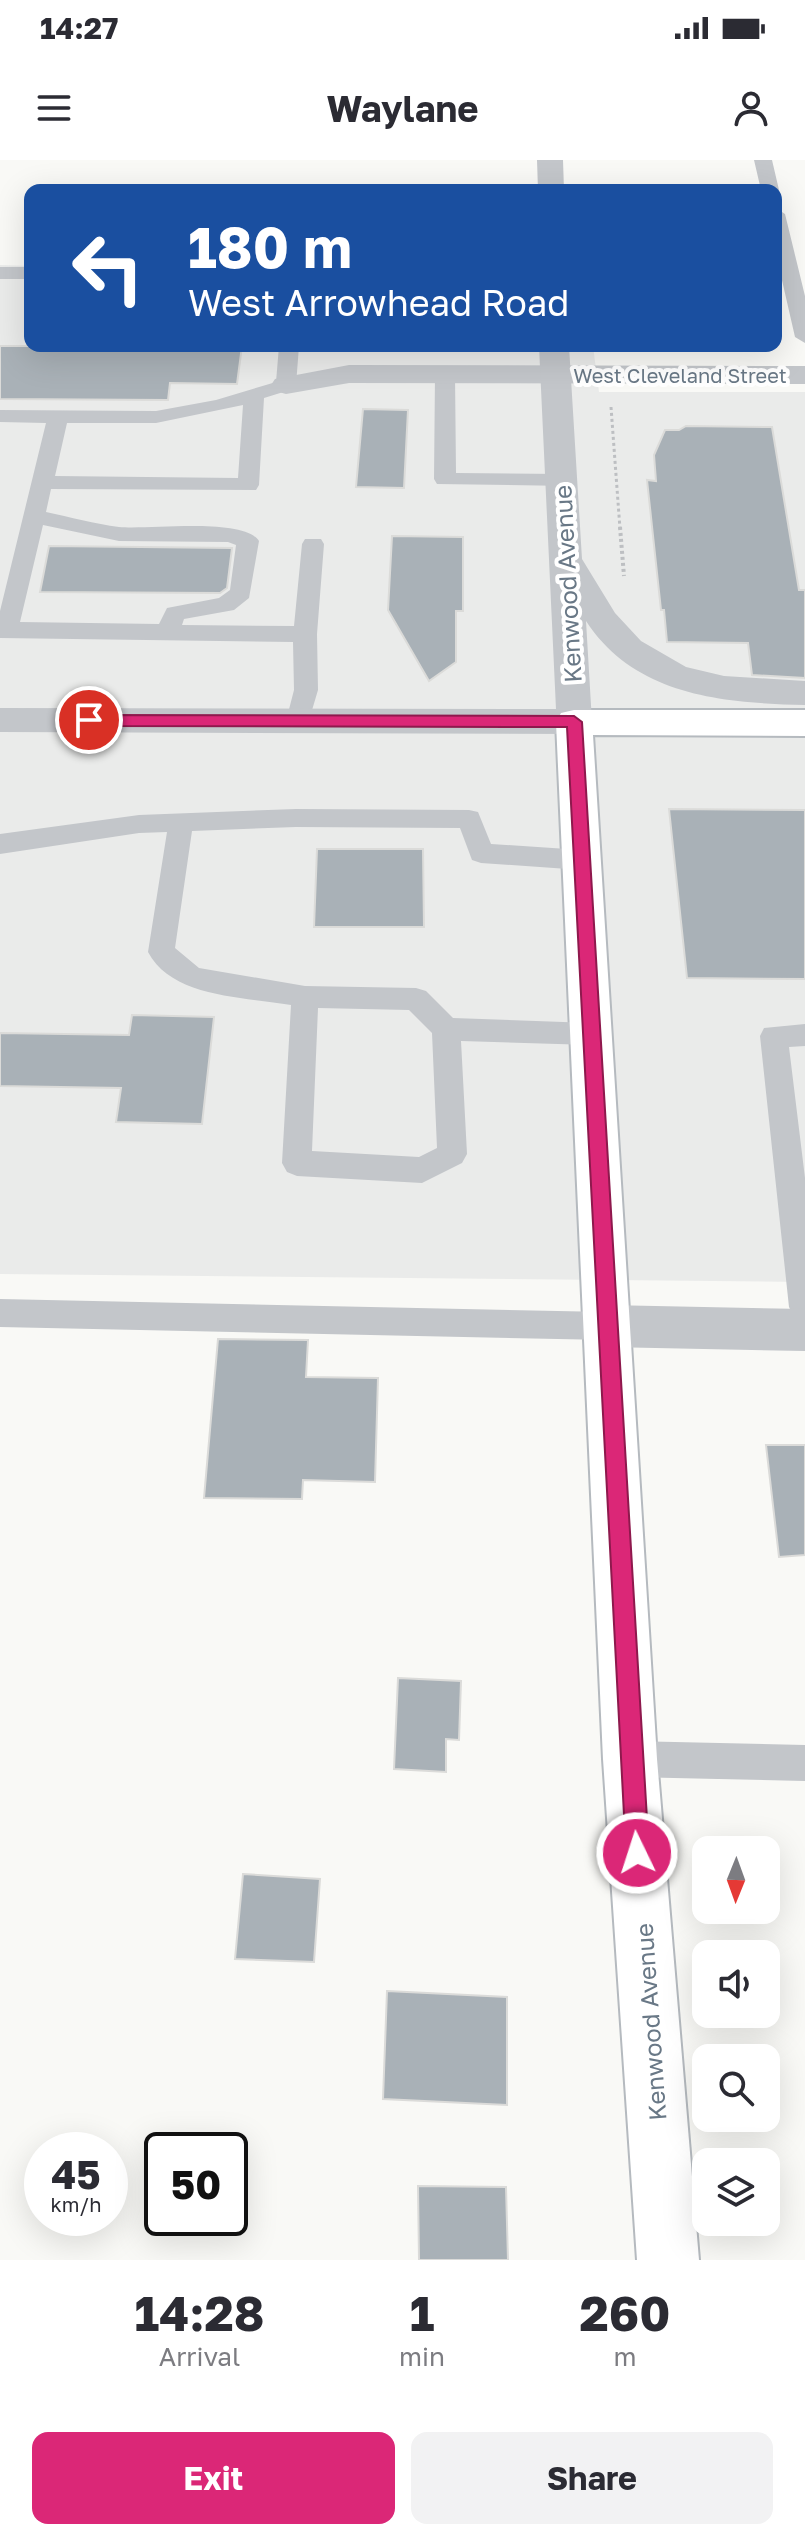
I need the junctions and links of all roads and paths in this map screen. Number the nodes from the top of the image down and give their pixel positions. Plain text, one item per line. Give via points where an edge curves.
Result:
1 (550, 160) edge
2 (763, 160) edge
3 (551, 184) edge
4 (769, 184) edge
5 (782, 239) edge
6 (0, 273) edge
7 (24, 273) edge
8 (805, 337) edge
9 (289, 352) edge
10 (555, 360) edge
11 (445, 375) junction
12 (608, 375) junction
13 (805, 375) edge
14 (286, 385) junction
15 (254, 395) junction
16 (0, 416) edge
17 (58, 416) junction
18 (561, 481) junction
19 (42, 482) junction
20 (34, 516) junction
21 (313, 544) dead end
22 (565, 558) junction
23 (624, 578) dead end
24 (3, 630) edge
25 (167, 632) junction
26 (305, 634) junction
27 (805, 693) edge
28 (0, 720) edge
29 (298, 721) junction
30 (574, 722) junction
31 (805, 723) edge
32 (181, 823) junction
33 (0, 844) edge
34 (582, 860) junction
35 (305, 997) junction
36 (446, 1029) junction
37 (591, 1034) junction
38 (805, 1035) edge
39 (805, 1307) edge
40 (0, 1313) edge
41 (607, 1326) junction
42 (805, 1330) edge
43 (630, 1759) junction
44 (805, 1763) edge
45 (668, 2260) edge

1 - 3 street
2 - 4 lane
5 - 8 lane
6 - 7 lane
9 - 14 lane
10 - 11 street, West Cleveland Street
10 - 12 street, West Cleveland Street
10 - 18 street, Kenwood Avenue
11 - 14 street, West Cleveland Street via 349,374
11 - 18 lane via 445,479
12 - 13 street, West Cleveland Street
12 - 23 path
14 - 15 lane
15 - 17 lane via 156,417
15 - 19 lane via 248,485
16 - 17 lane
17 - 19 lane
18 - 22 street, Kenwood Avenue
19 - 20 lane
20 - 24 lane
20 - 25 lane via 119,534 230,535 248,541 241,593 226,605 175,613
21 - 26 lane
22 - 27 street via 608,628 660,670 708,688
22 - 30 street, Kenwood Avenue
24 - 25 lane
25 - 26 lane
26 - 29 lane via 306,690
28 - 29 street
29 - 30 street
30 - 31 main road
30 - 34 main road, Kenwood Avenue
32 - 33 lane
32 - 34 lane via 469,819 481,853
32 - 35 lane via 161,952 192,977
34 - 37 main road, Kenwood Avenue
35 - 36 lane via 416,999
35 - 36 lane via 297,1163 422,1170 452,1154
36 - 37 lane
37 - 41 main road, Kenwood Avenue
38 - 39 lane via 774,1036
40 - 41 lane
41 - 42 street
41 - 43 main road, Kenwood Avenue
43 - 44 lane
43 - 45 main road, Kenwood Avenue

